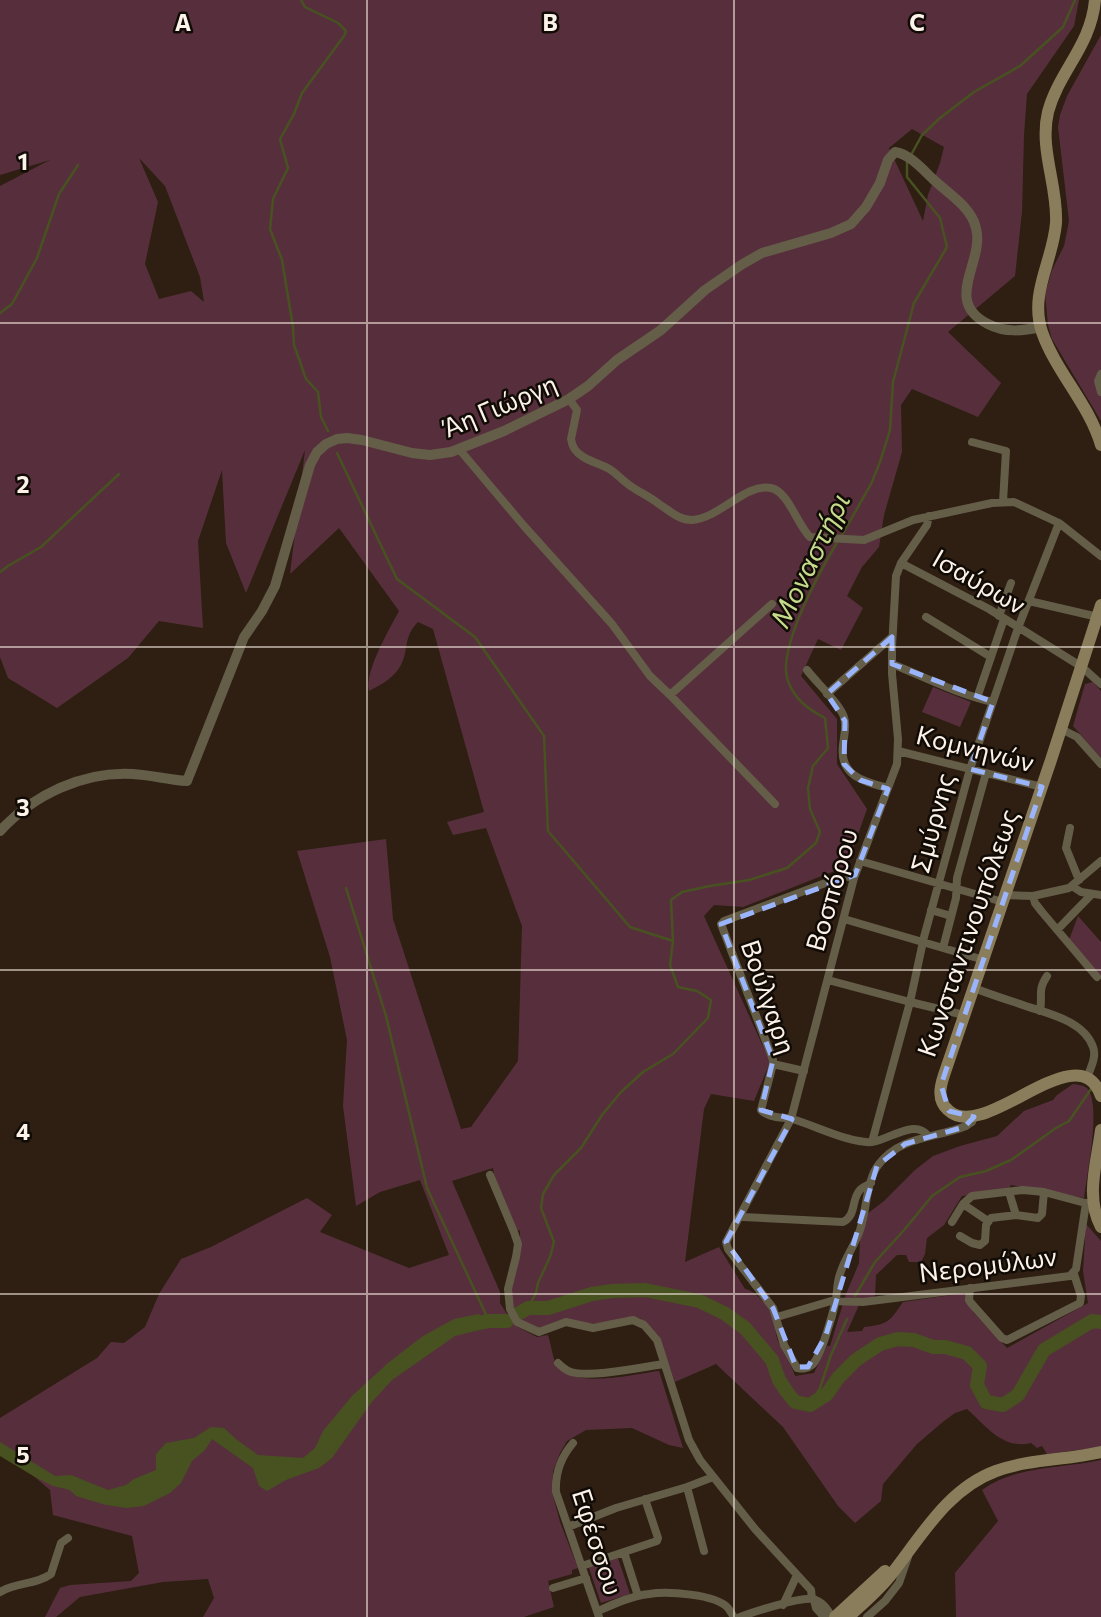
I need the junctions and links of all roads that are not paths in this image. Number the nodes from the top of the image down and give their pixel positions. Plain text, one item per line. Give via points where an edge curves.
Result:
1 (1095, 0) edge
2 (1041, 327) junction
3 (1101, 374) edge
4 (1101, 391) edge
5 (569, 399) junction
6 (972, 442) dead end
7 (1101, 445) edge
8 (459, 449) junction
9 (1003, 502) junction
10 (929, 516) junction
11 (1059, 523) junction
12 (1101, 556) edge
13 (901, 562) junction
14 (1011, 583) dead end
15 (1029, 601) junction
16 (772, 604) dead end
17 (1099, 611) edge
18 (926, 617) dead end
19 (1002, 617) junction
20 (1018, 628) junction
21 (892, 637) junction
22 (991, 657) junction
23 (892, 664) junction
24 (1082, 667) junction
25 (807, 670) dead end
26 (1101, 684) edge
27 (827, 694) junction
28 (670, 695) junction
29 (976, 698) junction
30 (993, 702) junction
31 (1061, 729) junction
32 (898, 751) junction
33 (1101, 764) edge
34 (970, 769) junction
35 (986, 773) junction
36 (1042, 787) junction
37 (888, 788) junction
38 (775, 804) dead end
39 (957, 813) junction
40 (974, 816) junction
41 (1070, 828) dead end
42 (0, 831) edge
43 (948, 845) junction
44 (965, 849) junction
45 (860, 861) junction
46 (1101, 861) edge
47 (854, 878) junction
48 (938, 883) junction
49 (1076, 883) junction
50 (957, 889) junction
51 (1097, 895) edge
52 (1033, 896) junction
53 (1004, 899) junction
54 (931, 910) junction
55 (951, 916) junction
56 (844, 919) junction
57 (1057, 930) junction
58 (924, 942) junction
59 (943, 948) junction
60 (984, 960) junction
61 (1047, 976) dead end
62 (1097, 977) dead end
63 (828, 980) junction
64 (974, 988) junction
65 (910, 1002) junction
66 (1040, 1011) junction
67 (964, 1015) junction
68 (773, 1064) junction
69 (804, 1071) junction
70 (1094, 1086) edge
71 (974, 1116) junction
72 (791, 1119) junction
73 (1101, 1130) edge
74 (928, 1136) junction
75 (872, 1142) junction
76 (489, 1175) dead end
77 (871, 1183) junction
78 (1009, 1192) junction
79 (1044, 1192) junction
80 (1089, 1203) junction
81 (963, 1204) junction
82 (1016, 1215) junction
83 (741, 1217) junction
84 (988, 1221) junction
85 (952, 1222) dead end
86 (1101, 1227) edge
87 (960, 1236) dead end
88 (1074, 1274) junction
89 (971, 1288) junction
90 (836, 1301) junction
91 (777, 1317) junction
92 (558, 1363) dead end
93 (664, 1364) junction
94 (573, 1443) dead end
95 (1101, 1452) edge
96 (713, 1477) junction
97 (687, 1487) junction
98 (645, 1499) junction
99 (568, 1527) junction
100 (68, 1538) dead end
101 (915, 1541) junction
102 (704, 1551) dead end
103 (624, 1552) junction
104 (582, 1566) junction
105 (797, 1575) junction
106 (586, 1578) junction
107 (553, 1588) dead end
108 (0, 1592) edge
109 (638, 1596) junction
110 (813, 1600) junction
111 (783, 1605) junction
112 (599, 1614) edge
113 (734, 1617) edge
114 (740, 1617) edge
115 (824, 1617) edge
116 (833, 1617) edge
117 (848, 1617) edge
118 (867, 1617) edge

1 - 2 main road via 1088,32 1048,111 1046,144 1056,222 1038,293
2 - 5 street, Άη Γιώργη via 997,328 974,314 966,288 978,240 975,225 967,209 895,152 866,207 851,224 762,253 741,265
2 - 7 main road
3 - 4 street
5 - 8 street, Άη Γιώργη
5 - 10 street via 577,410 571,441 575,450 681,518 705,517 765,487 778,490 807,535 815,539 864,540
6 - 9 street via 1006,451
8 - 28 street
8 - 42 street, Άη Γιώργη via 422,454 347,438 323,446 310,465 275,586 244,637 187,781 133,774 74,783 37,799
9 - 10 street
9 - 11 street via 1019,503
10 - 13 street, Ισαύρων
11 - 12 street
11 - 15 street, Σμύρνης
13 - 19 street, Ισαύρων
13 - 21 street, Βοσπόρου
14 - 19 street
15 - 17 street, Ισαύρων
15 - 20 street, Σμύρνης
16 - 28 street
17 - 24 main road, Κωνσταντινουπόλεως
18 - 22 street
19 - 20 street, Ισαύρων
19 - 22 street
20 - 24 street, Ισαύρων
20 - 30 street, Σμύρνης
21 - 23 street, Βοσπόρου
21 - 27 street
22 - 29 street
23 - 29 street
23 - 32 street, Βοσπόρου
24 - 26 street, Ισαύρων
24 - 31 main road, Κωνσταντινουπόλεως
25 - 27 street
27 - 37 street via 845,719 844,764 860,780
28 - 38 street
29 - 30 street
30 - 34 street, Σμύρνης
31 - 33 street via 1077,737
31 - 36 main road, Κωνσταντινουπόλεως
32 - 34 street, Κομνηνών
32 - 37 street, Βοσπόρου
34 - 35 street, Κομνηνών
34 - 39 street, Σμύρνης
35 - 36 street, Κομνηνών
35 - 40 street
36 - 53 main road, Κωνσταντινουπόλεως
37 - 45 street, Βοσπόρου
39 - 40 street
39 - 43 street, Σμύρνης
40 - 44 street
41 - 49 street via 1066,845
43 - 44 street
43 - 48 street, Σμύρνης
44 - 50 street
45 - 47 street, Βοσπόρου
45 - 48 street
46 - 49 street
47 - 56 street, Βοσπόρου
47 - 68 street, Βούλγαρη via 844,876 721,924
48 - 50 street
48 - 54 street, Σμύρνης
49 - 51 street via 1082,892
49 - 52 street
50 - 53 street
50 - 55 street
51 - 57 street
52 - 53 street
52 - 57 street
53 - 60 main road, Κωνσταντινουπόλεως
54 - 55 street
54 - 58 street, Σμύρνης
55 - 59 street
56 - 58 street
56 - 63 street, Βοσπόρου
57 - 62 street
58 - 59 street
58 - 65 street, Σμύρνης
59 - 60 street
60 - 64 main road, Κωνσταντινουπόλεως
61 - 66 street via 1041,987
63 - 65 street
63 - 69 street, Βοσπόρου
64 - 66 street
64 - 67 main road, Κωνσταντινουπόλεως
65 - 67 street
65 - 75 street, Σμύρνης
66 - 70 street via 1069,1023 1091,1043
67 - 71 main road, Κωνσταντινουπόλεως via 940,1095 952,1114
68 - 69 street
68 - 72 street, Βούλγαρη via 761,1110
69 - 72 street, Βοσπόρου
70 - 71 main road via 1074,1075 1064,1077
71 - 74 street via 966,1126
72 - 75 street
72 - 83 street, Βοσπόρου
73 - 80 main road
74 - 75 street via 914,1129
74 - 77 street via 885,1158
76 - 93 street via 518,1244 508,1292 516,1320 538,1332 566,1322 593,1328 636,1320 657,1340
77 - 83 street via 858,1192 846,1221
77 - 90 street via 860,1231 839,1276
78 - 79 street
78 - 81 street via 972,1196
78 - 82 street
79 - 80 street
79 - 82 street via 1040,1217
80 - 86 main road
80 - 88 street, Νερομύλων
81 - 84 street
81 - 85 street
82 - 84 street
83 - 91 street, Βοσπόρου via 727,1247
84 - 87 street via 980,1245
88 - 89 street, Νερομύλων
88 - 89 street via 1079,1303 1007,1340 972,1304
89 - 90 street, Νερομύλων via 863,1302
90 - 91 street, Νερομύλων
90 - 91 street via 816,1359 806,1368 793,1362
92 - 93 street via 571,1372 590,1374
93 - 96 street via 691,1444
94 - 99 street, Εφέσσου via 556,1481
95 - 101 main road via 1016,1465 987,1475 951,1501
96 - 97 street
96 - 105 street
97 - 98 street
97 - 102 street
98 - 99 street
98 - 103 street via 658,1540
99 - 104 street, Εφέσσου
100 - 108 street via 61,1542 51,1574
101 - 116 main road
101 - 117 main road via 886,1581
101 - 118 street via 899,1583
103 - 104 street
103 - 109 street
104 - 106 street, Εφέσσου
105 - 110 street
105 - 111 street
106 - 107 street
106 - 112 street, Εφέσσου
109 - 112 street
109 - 113 street via 694,1595 727,1606
110 - 111 street
110 - 115 street
110 - 116 street
111 - 114 street

